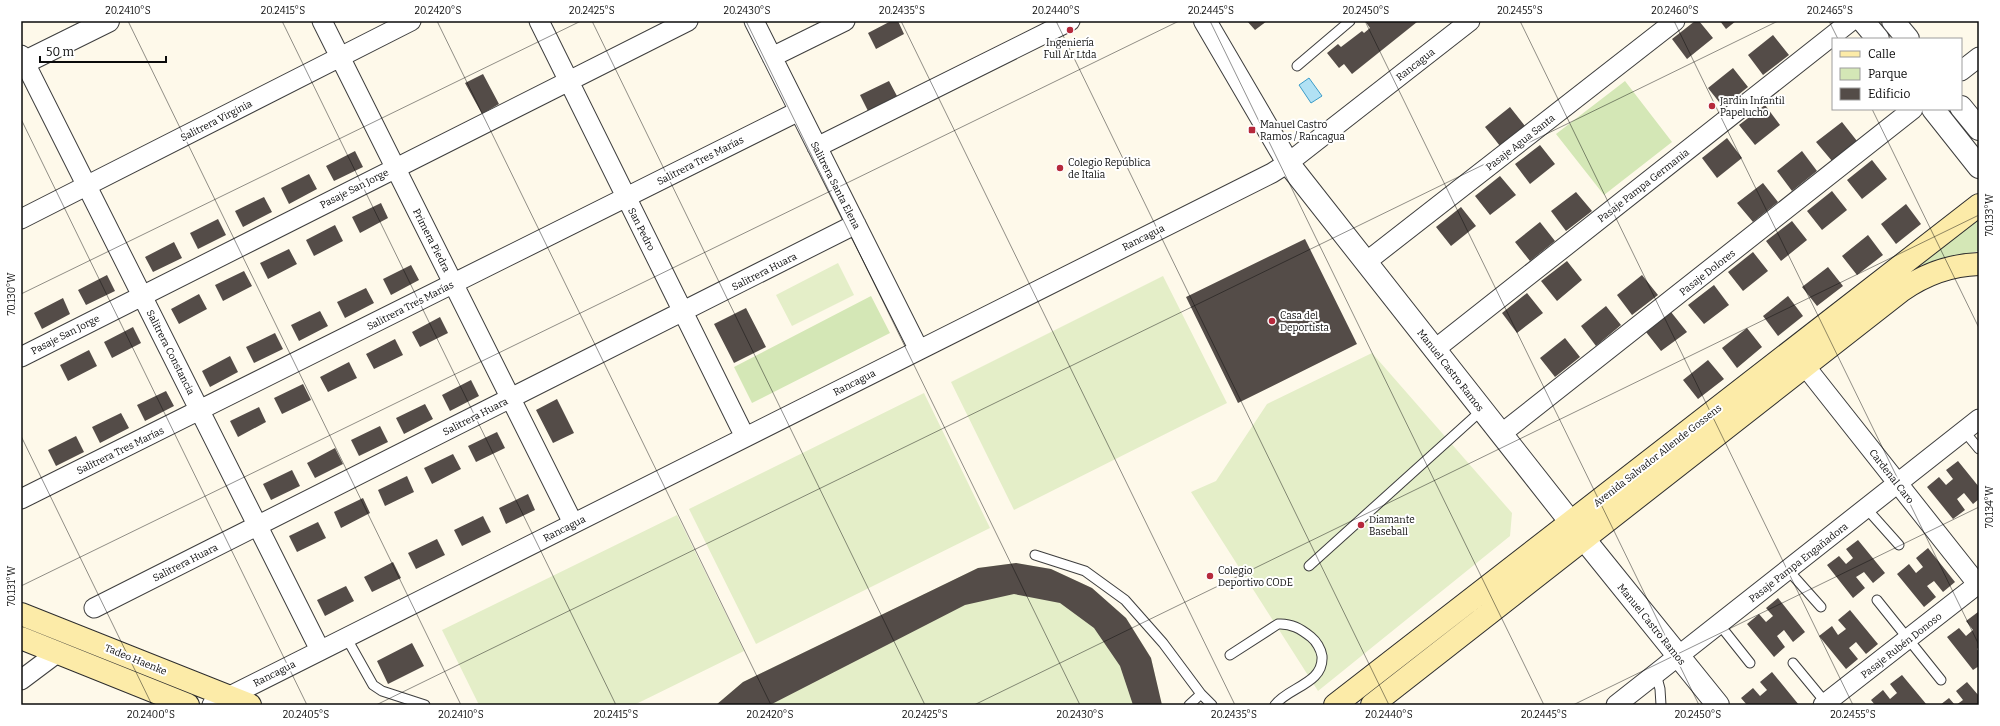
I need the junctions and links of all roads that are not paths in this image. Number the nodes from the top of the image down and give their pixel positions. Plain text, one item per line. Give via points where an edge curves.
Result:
1 (108, 21) edge
2 (322, 21) edge
3 (411, 21) edge
4 (539, 21) edge
5 (688, 21) edge
6 (754, 21) edge
7 (845, 21) edge
8 (1070, 21) edge
9 (1205, 21) edge
10 (1350, 21) edge
11 (1675, 21) edge
12 (1851, 21) edge
13 (1863, 21) edge
14 (1893, 21) edge
15 (1459, 24) edge
16 (1877, 38) edge
17 (1907, 38) edge
18 (340, 57) junction
19 (1979, 57) edge
20 (772, 58) junction
21 (22, 60) edge
22 (1297, 66) dead end
23 (1962, 70) edge
24 (568, 81) junction
25 (1962, 108) edge
26 (1912, 110) edge
27 (1934, 110) edge
28 (799, 111) junction
29 (1979, 130) edge
30 (817, 147) junction
31 (1288, 163) junction
32 (396, 167) junction
33 (1979, 167) edge
34 (86, 185) junction
35 (626, 197) junction
36 (1979, 205) edge
37 (21, 219) edge
38 (856, 224) junction
39 (1366, 262) junction
40 (1979, 264) edge
41 (454, 283) junction
42 (141, 295) junction
43 (683, 312) junction
44 (919, 350) junction
45 (1434, 350) junction
46 (21, 357) edge
47 (1805, 366) junction
48 (511, 398) junction
49 (200, 410) junction
50 (1482, 410) junction
51 (1979, 420) edge
52 (1964, 431) junction
53 (1501, 434) junction
54 (745, 437) junction
55 (1979, 449) edge
56 (1898, 483) junction
57 (21, 499) edge
58 (1866, 508) junction
59 (1570, 522) junction
60 (574, 523) junction
61 (258, 526) junction
62 (1584, 539) junction
63 (1899, 545) dead end
64 (1035, 555) dead end
65 (1308, 566) dead end
66 (1788, 570) junction
67 (1979, 584) edge
68 (1877, 600) dead end
69 (1821, 607) dead end
70 (94, 608) dead end
71 (21, 614) edge
72 (1719, 624) junction
73 (346, 637) junction
74 (21, 638) edge
75 (1907, 640) junction
76 (320, 650) junction
77 (57, 653) junction
78 (1230, 655) dead end
79 (1678, 656) junction
80 (1750, 663) dead end
81 (1794, 663) dead end
82 (1656, 674) junction
83 (21, 680) edge
84 (1941, 680) dead end
85 (1200, 694) junction
86 (220, 701) edge
87 (1825, 704) edge
88 (188, 705) edge
89 (250, 705) edge
90 (425, 705) edge
91 (1189, 705) edge
92 (1212, 705) edge
93 (1275, 705) edge
94 (1335, 705) edge
95 (1372, 705) edge
96 (1616, 705) edge
97 (1661, 705) edge
98 (1718, 705) edge

1 - 21 street
2 - 18 street, Primera Piedra
3 - 18 street, Salitrera Virginia
4 - 24 street, San Pedro
5 - 24 street, Pasaje San Jorge
6 - 20 street, Salitrera Santa Elena
7 - 20 street
8 - 30 street
9 - 31 street, Manuel Castro Ramos
10 - 22 lane
11 - 39 street, Pasaje Agua Santa
12 - 45 street, Pasaje Pampa Germania
13 - 16 street
14 - 17 street
15 - 31 street, Rancagua
18 - 32 street, Primera Piedra
18 - 34 street, Salitrera Virginia
19 - 23 street
20 - 28 street, Salitrera Santa Elena
21 - 34 street, Salitrera Constancia
24 - 32 street, Pasaje San Jorge
24 - 35 street, San Pedro
25 - 29 street
26 - 53 street, Pasaje Dolores
27 - 33 street
28 - 30 street, Salitrera Santa Elena
28 - 35 street, Salitrera Tres Marías
30 - 38 street, Salitrera Santa Elena
31 - 39 street, Manuel Castro Ramos
31 - 44 street, Rancagua
32 - 41 street, Primera Piedra
32 - 42 street, Pasaje San Jorge
34 - 37 street, Salitrera Virginia
34 - 42 street, Salitrera Constancia
35 - 41 street, Salitrera Tres Marías
35 - 43 street, San Pedro
36 - 59 main road, Avenida Salvador Allende Gossens
38 - 43 street, Salitrera Huara
38 - 44 street, Salitrera Santa Elena
39 - 45 street, Manuel Castro Ramos
40 - 47 main road via 1938,270 1914,281
41 - 48 street, Primera Piedra
41 - 49 street, Salitrera Tres Marías
42 - 46 street, Pasaje San Jorge
42 - 49 street, Salitrera Constancia
43 - 48 street, Salitrera Huara
43 - 54 street, San Pedro
44 - 54 street, Rancagua
45 - 50 street, Manuel Castro Ramos
47 - 56 street, Cardenal Caro
47 - 62 main road
48 - 60 street, Primera Piedra
48 - 61 street, Salitrera Huara
49 - 57 street, Salitrera Tres Marías
49 - 61 street, Salitrera Constancia
50 - 53 street, Manuel Castro Ramos
50 - 65 lane
51 - 52 street, Pasaje Pampa Engañadora
52 - 55 lane
52 - 56 street, Pasaje Pampa Engañadora
53 - 59 street, Manuel Castro Ramos
54 - 60 street, Rancagua
56 - 58 street, Pasaje Pampa Engañadora
56 - 67 street, Cardenal Caro
58 - 63 lane
58 - 66 street, Pasaje Pampa Engañadora
59 - 62 street, Manuel Castro Ramos
59 - 94 main road, Avenida Salvador Allende Gossens
60 - 73 street, Rancagua
61 - 70 street, Salitrera Huara
61 - 76 street, Salitrera Constancia
62 - 79 street, Manuel Castro Ramos
62 - 95 main road
64 - 85 lane via 1085,571 1125,600 1163,643
66 - 69 lane
66 - 72 street, Pasaje Pampa Engañadora
67 - 75 street, Pasaje Rubén Donoso
68 - 75 lane
71 - 86 main road, Tadeo Haenke
72 - 79 street, Pasaje Pampa Engañadora
72 - 80 lane
73 - 76 street, Rancagua
73 - 90 lane via 373,685 382,691
74 - 77 main road
75 - 84 lane
75 - 87 street, Pasaje Rubén Donoso
76 - 86 street, Rancagua
77 - 83 street
77 - 88 main road
78 - 93 lane via 1278,624 1287,623 1316,640 1322,653 1322,665 1312,679
79 - 82 street, Pasaje Pampa Engañadora
79 - 98 street, Manuel Castro Ramos
81 - 87 lane
82 - 96 street, Pasaje Pampa Engañadora
82 - 97 lane
85 - 91 lane
85 - 92 lane
86 - 89 main road, Tadeo Haenke

